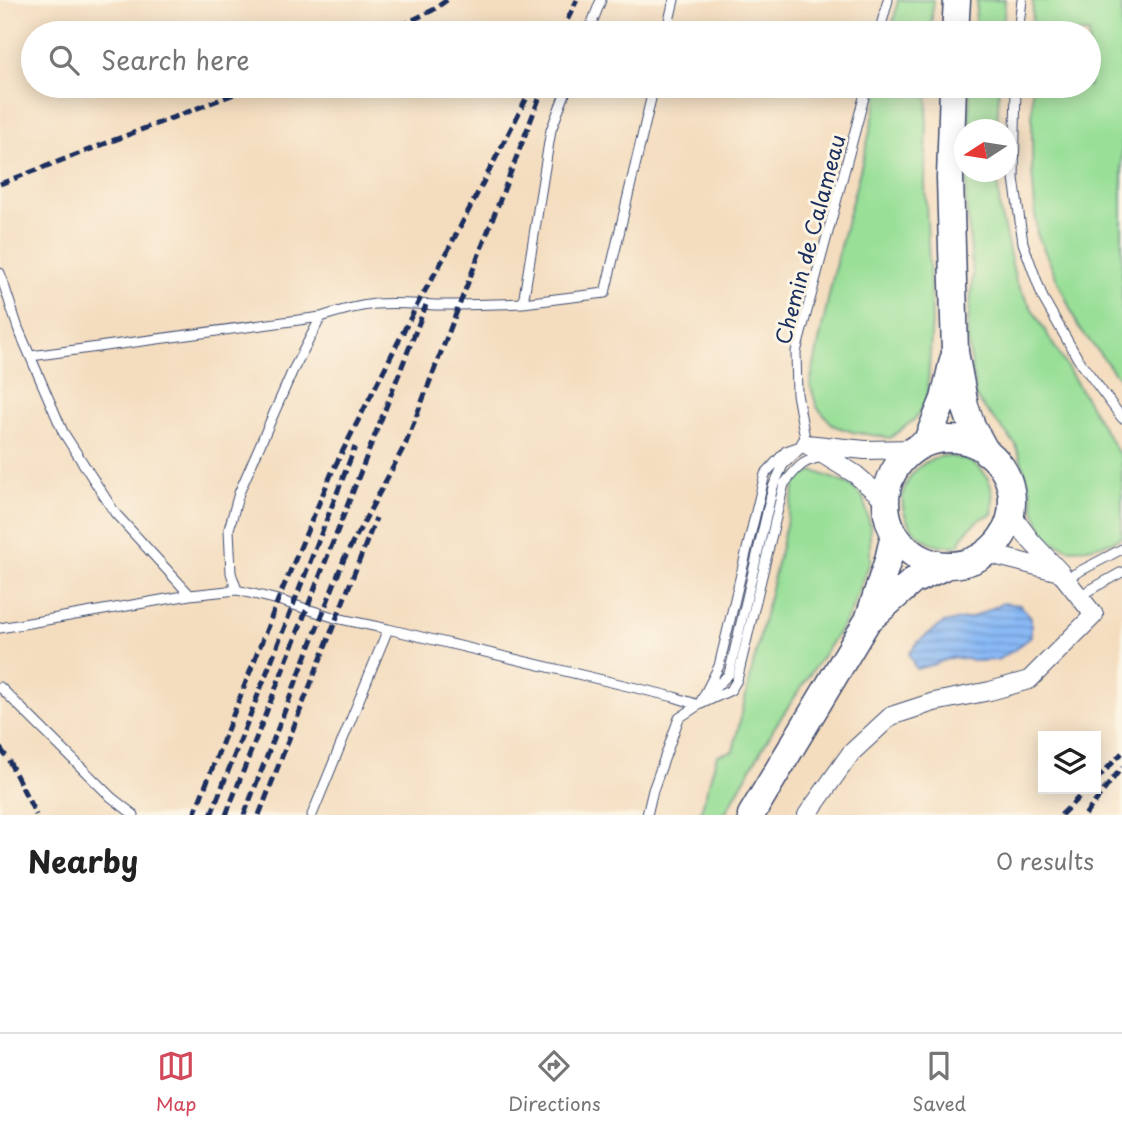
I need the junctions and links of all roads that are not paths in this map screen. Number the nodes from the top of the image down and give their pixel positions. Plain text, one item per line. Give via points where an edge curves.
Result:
1 (601, 0) edge
2 (674, 0) edge
3 (888, 0) edge
4 (957, 0) edge
5 (1022, 0) edge
6 (593, 21) edge
7 (669, 21) edge
8 (882, 21) edge
9 (956, 21) edge
10 (1019, 21) edge
11 (563, 98) edge
12 (651, 98) edge
13 (864, 98) edge
14 (953, 98) edge
15 (1016, 98) edge
16 (0, 273) edge
17 (523, 303) junction
18 (321, 317) junction
19 (955, 352) junction
20 (31, 356) junction
21 (1122, 418) edge
22 (806, 444) junction
23 (920, 446) junction
24 (986, 452) junction
25 (827, 457) junction
26 (886, 501) junction
27 (1010, 513) junction
28 (894, 534) junction
29 (1122, 549) edge
30 (986, 553) junction
31 (948, 565) junction
32 (1122, 572) edge
33 (1063, 575) junction
34 (237, 590) junction
35 (190, 595) junction
36 (1079, 596) junction
37 (868, 620) junction
38 (0, 628) edge
39 (388, 629) junction
40 (0, 687) edge
41 (699, 705) junction
42 (134, 815) edge
43 (312, 815) edge
44 (647, 815) edge
45 (751, 815) edge
46 (807, 815) edge

1 - 6 lane
2 - 7 lane
3 - 8 lane
4 - 9 main road
5 - 10 lane
11 - 17 lane via 551,130
12 - 17 lane via 605,293
13 - 22 lane, Chemin de Calameau via 796,352 797,394
14 - 19 main road
15 - 21 lane via 1014,178 1023,243 1043,298 1078,359
16 - 20 lane
17 - 18 lane via 376,304
18 - 20 lane
18 - 34 lane via 239,493 229,528 231,573
19 - 23 main road via 944,399
19 - 24 main road via 965,406
20 - 35 lane via 63,432 115,513
22 - 23 street via 865,450
22 - 25 street
22 - 41 lane via 786,451 765,474 719,666
23 - 24 main road via 957,440
23 - 26 main road via 899,463 889,481
24 - 27 main road via 1007,479
25 - 26 street
25 - 41 lane via 799,465 785,484 737,680 731,690
26 - 28 main road
27 - 30 main road via 998,542
27 - 33 street
28 - 31 main road via 917,557
28 - 37 main road
29 - 33 lane
30 - 31 main road
30 - 33 street
31 - 37 main road via 913,580
32 - 36 lane
33 - 36 street
34 - 35 lane
34 - 39 lane
35 - 38 lane
36 - 46 street via 1094,615 1029,680 891,716 850,753
37 - 45 main road
39 - 41 lane
39 - 43 lane
40 - 42 lane
41 - 44 lane via 679,718

